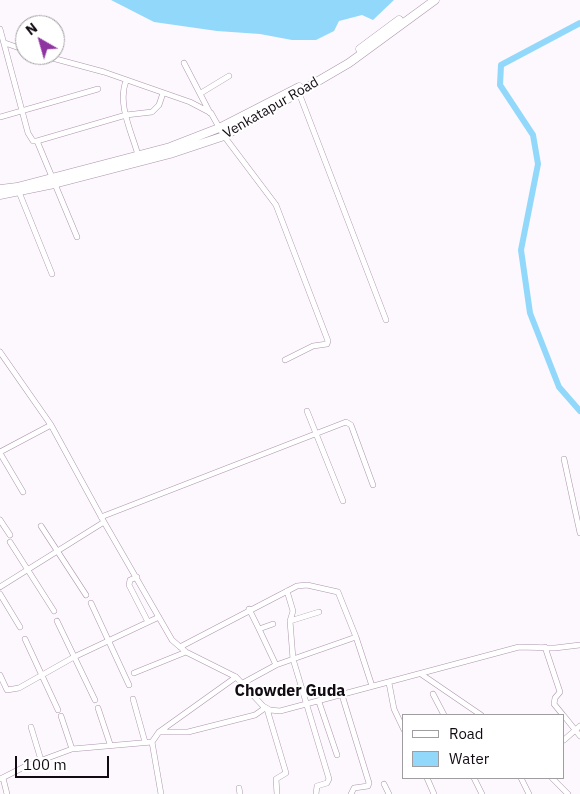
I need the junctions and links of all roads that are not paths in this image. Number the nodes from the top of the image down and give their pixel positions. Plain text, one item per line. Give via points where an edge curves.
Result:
1 (426, 0) edge
2 (435, 0) edge
3 (0, 32) edge
4 (5, 43) junction
5 (15, 46) edge
6 (65, 61) edge
7 (184, 63) dead end
8 (229, 76) dead end
9 (126, 81) junction
10 (98, 89) dead end
11 (163, 93) junction
12 (201, 93) junction
13 (299, 93) junction
14 (21, 109) junction
15 (210, 114) junction
16 (126, 115) junction
17 (0, 117) edge
18 (219, 128) junction
19 (224, 136) junction
20 (37, 141) junction
21 (138, 156) junction
22 (52, 181) junction
23 (0, 189) edge
24 (19, 192) junction
25 (0, 195) edge
26 (77, 238) dead end
27 (52, 274) dead end
28 (386, 320) dead end
29 (0, 352) edge
30 (284, 360) dead end
31 (307, 411) dead end
32 (51, 425) junction
33 (316, 434) junction
34 (0, 452) edge
35 (564, 459) dead end
36 (373, 485) dead end
37 (23, 492) dead end
38 (343, 501) dead end
39 (0, 520) edge
40 (102, 520) junction
41 (41, 526) dead end
42 (580, 533) edge
43 (10, 535) dead end
44 (10, 542) dead end
45 (58, 551) junction
46 (27, 570) junction
47 (137, 577) junction
48 (0, 587) edge
49 (287, 591) junction
50 (0, 594) edge
51 (86, 595) dead end
52 (91, 604) dead end
53 (249, 610) junction
54 (54, 611) dead end
55 (319, 612) dead end
56 (159, 616) junction
57 (290, 621) junction
58 (57, 622) dead end
59 (148, 622) junction
60 (272, 624) dead end
61 (20, 627) dead end
62 (259, 629) junction
63 (356, 637) junction
64 (25, 639) dead end
65 (110, 640) junction
66 (580, 646) edge
67 (180, 647) junction
68 (544, 647) junction
69 (186, 652) junction
70 (74, 657) junction
71 (293, 659) junction
72 (276, 665) junction
73 (134, 673) dead end
74 (420, 674) junction
75 (0, 675) edge
76 (42, 676) junction
77 (236, 677) junction
78 (243, 683) junction
79 (389, 683) junction
80 (129, 685) dead end
81 (372, 686) junction
82 (433, 694) dead end
83 (342, 695) junction
84 (95, 700) dead end
85 (133, 700) dead end
86 (319, 702) junction
87 (306, 705) junction
88 (98, 708) dead end
89 (266, 708) junction
90 (58, 710) dead end
91 (443, 714) edge
92 (480, 714) edge
93 (562, 714) edge
94 (62, 716) dead end
95 (565, 718) edge
96 (31, 726) dead end
97 (402, 726) edge
98 (580, 726) edge
99 (575, 730) junction
100 (159, 732) junction
101 (580, 736) edge
102 (565, 739) edge
103 (145, 742) junction
104 (152, 742) junction
105 (110, 744) junction
106 (72, 749) junction
107 (337, 755) dead end
108 (41, 760) junction
109 (2, 779) edge
110 (427, 779) edge
111 (474, 779) edge
112 (522, 779) edge
113 (553, 779) edge
114 (384, 784) dead end
115 (239, 788) dead end
116 (566, 792) edge
117 (7, 794) edge
118 (161, 794) edge
119 (240, 794) edge
120 (277, 794) edge
121 (316, 794) edge
122 (351, 794) edge
123 (389, 794) edge
124 (434, 794) edge
125 (482, 794) edge
126 (529, 794) edge
127 (558, 794) edge

1 - 18 street via 345,59
2 - 13 street, Venkatapur Road via 349,63
3 - 4 street
4 - 5 street
4 - 14 street
6 - 9 street
7 - 12 street
8 - 12 street
9 - 11 street
9 - 16 street via 123,90
10 - 14 street
11 - 15 street via 190,102
11 - 16 street via 159,105 152,112
12 - 15 street
13 - 19 street, Venkatapur Road
13 - 28 street
14 - 17 street
14 - 20 street via 29,136
15 - 18 street
16 - 20 street
16 - 21 street
18 - 19 street
18 - 21 street
19 - 22 street, Venkatapur Road via 170,154
19 - 30 street via 276,205 328,341
20 - 22 street
21 - 22 street
22 - 23 street
22 - 24 street, Venkatapur Road
22 - 26 street
24 - 25 street, Venkatapur Road
24 - 27 street
29 - 32 street
31 - 33 street
32 - 34 street
32 - 40 street
33 - 36 street via 348,422
33 - 38 street
33 - 40 street
34 - 37 street
35 - 42 street
39 - 43 street
40 - 45 street
40 - 47 street
41 - 45 street
44 - 46 street
45 - 46 street
45 - 51 street
46 - 48 street
46 - 54 street
47 - 56 street
47 - 59 street via 130,580 129,585
49 - 53 street
49 - 57 street via 293,611
49 - 63 street via 307,585 336,590
50 - 61 street
52 - 65 street
53 - 62 street
53 - 67 street
55 - 57 street
56 - 59 street
56 - 67 street via 172,640
57 - 71 street
58 - 70 street
59 - 65 street
60 - 62 street
62 - 72 street
63 - 71 street
63 - 81 street
64 - 76 street
65 - 70 street
65 - 80 street
66 - 68 street
67 - 69 street
68 - 74 street via 519,647
68 - 93 street via 560,692 554,704
69 - 73 street
69 - 77 street
70 - 76 street
70 - 84 street
71 - 72 street
71 - 87 street
72 - 78 street
74 - 79 street
74 - 92 street
75 - 76 street via 5,688 10,690
76 - 90 street
77 - 78 street
77 - 100 street
78 - 89 street
79 - 81 street
79 - 97 street via 394,709
81 - 83 street
82 - 91 street
83 - 86 street
83 - 122 street via 370,783 354,788
85 - 103 street
86 - 87 street
86 - 107 street
87 - 89 street via 280,711
87 - 121 street via 329,780 317,786
88 - 105 street
89 - 100 street via 255,715 188,732
89 - 120 street via 286,773 276,780
94 - 106 street
95 - 99 street
96 - 108 street
98 - 99 street
99 - 101 street
99 - 102 street
100 - 104 street
103 - 104 street
103 - 105 street
104 - 118 street
105 - 106 street
106 - 108 street
108 - 109 street
109 - 117 street
110 - 124 street
111 - 125 street
112 - 126 street
113 - 116 street
114 - 123 street
115 - 119 street
116 - 127 street

